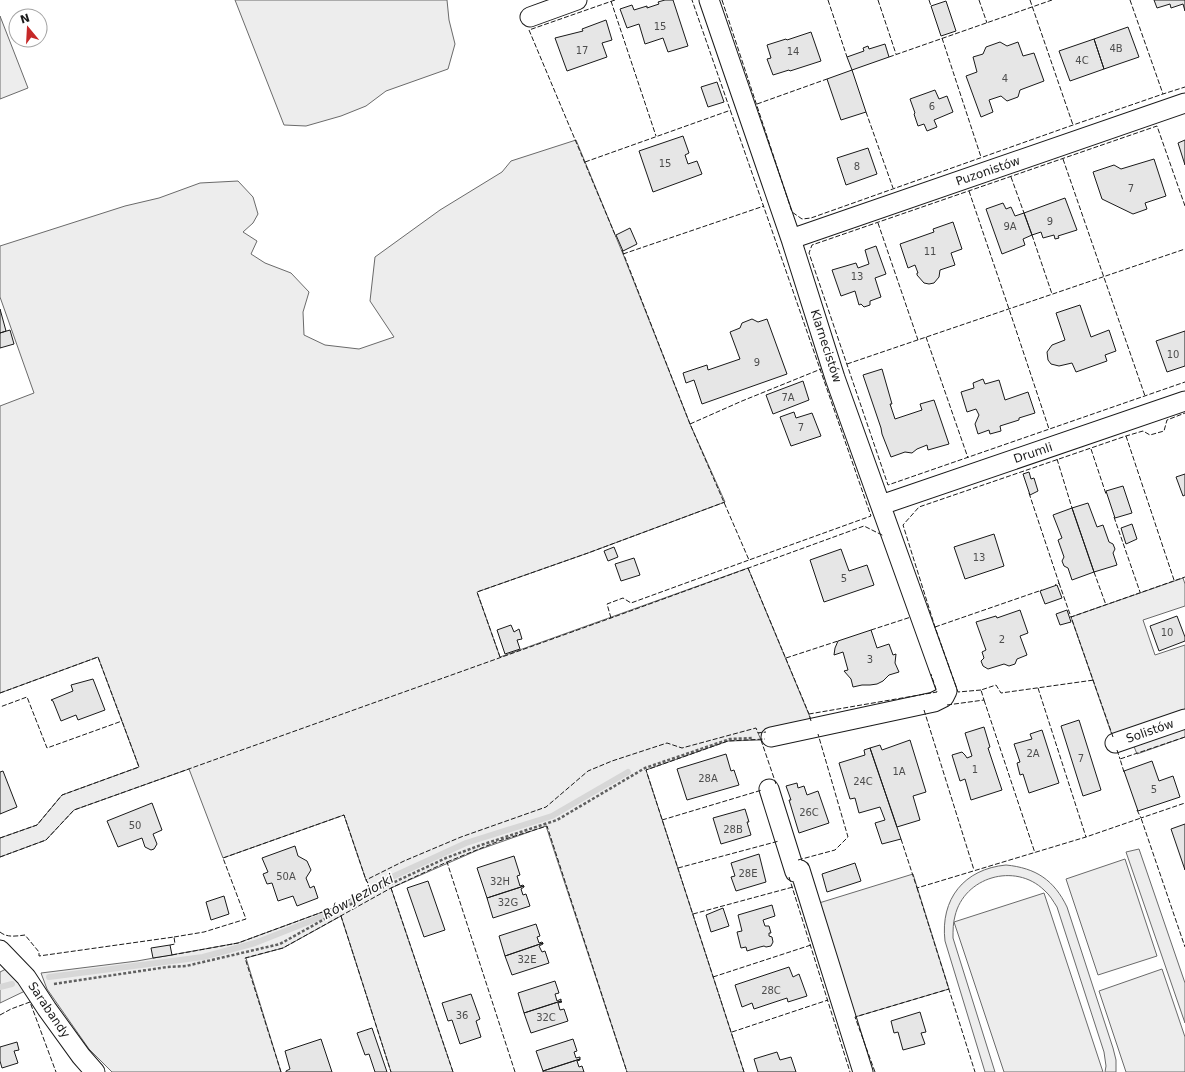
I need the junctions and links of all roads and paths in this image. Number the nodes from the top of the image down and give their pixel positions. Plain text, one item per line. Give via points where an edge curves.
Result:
1 (577, 0) edge
2 (709, 0) edge
3 (530, 16) dead end
4 (1185, 103) edge
5 (791, 239) junction
6 (1185, 401) edge
7 (881, 505) junction
8 (1185, 719) edge
9 (771, 737) joint
10 (1115, 743) dead end
11 (769, 789) dead end
12 (3, 959) edge
13 (33, 987) junction
14 (95, 1072) edge
15 (863, 1072) edge

1 - 3 street
2 - 5 street, Klarnecistów
4 - 5 street, Puzonistów
5 - 7 street, Klarnecistów
6 - 7 street, Drumli
7 - 9 street, Klarnecistów via 947,691 944,698
8 - 10 street, Solistów
9 - 13 path via 730,739 645,768 557,820 446,858 371,893 280,944 186,966
11 - 15 street via 795,872 800,870
12 - 13 street, Sarabandy via 19,968
13 - 14 street, Sarabandy

